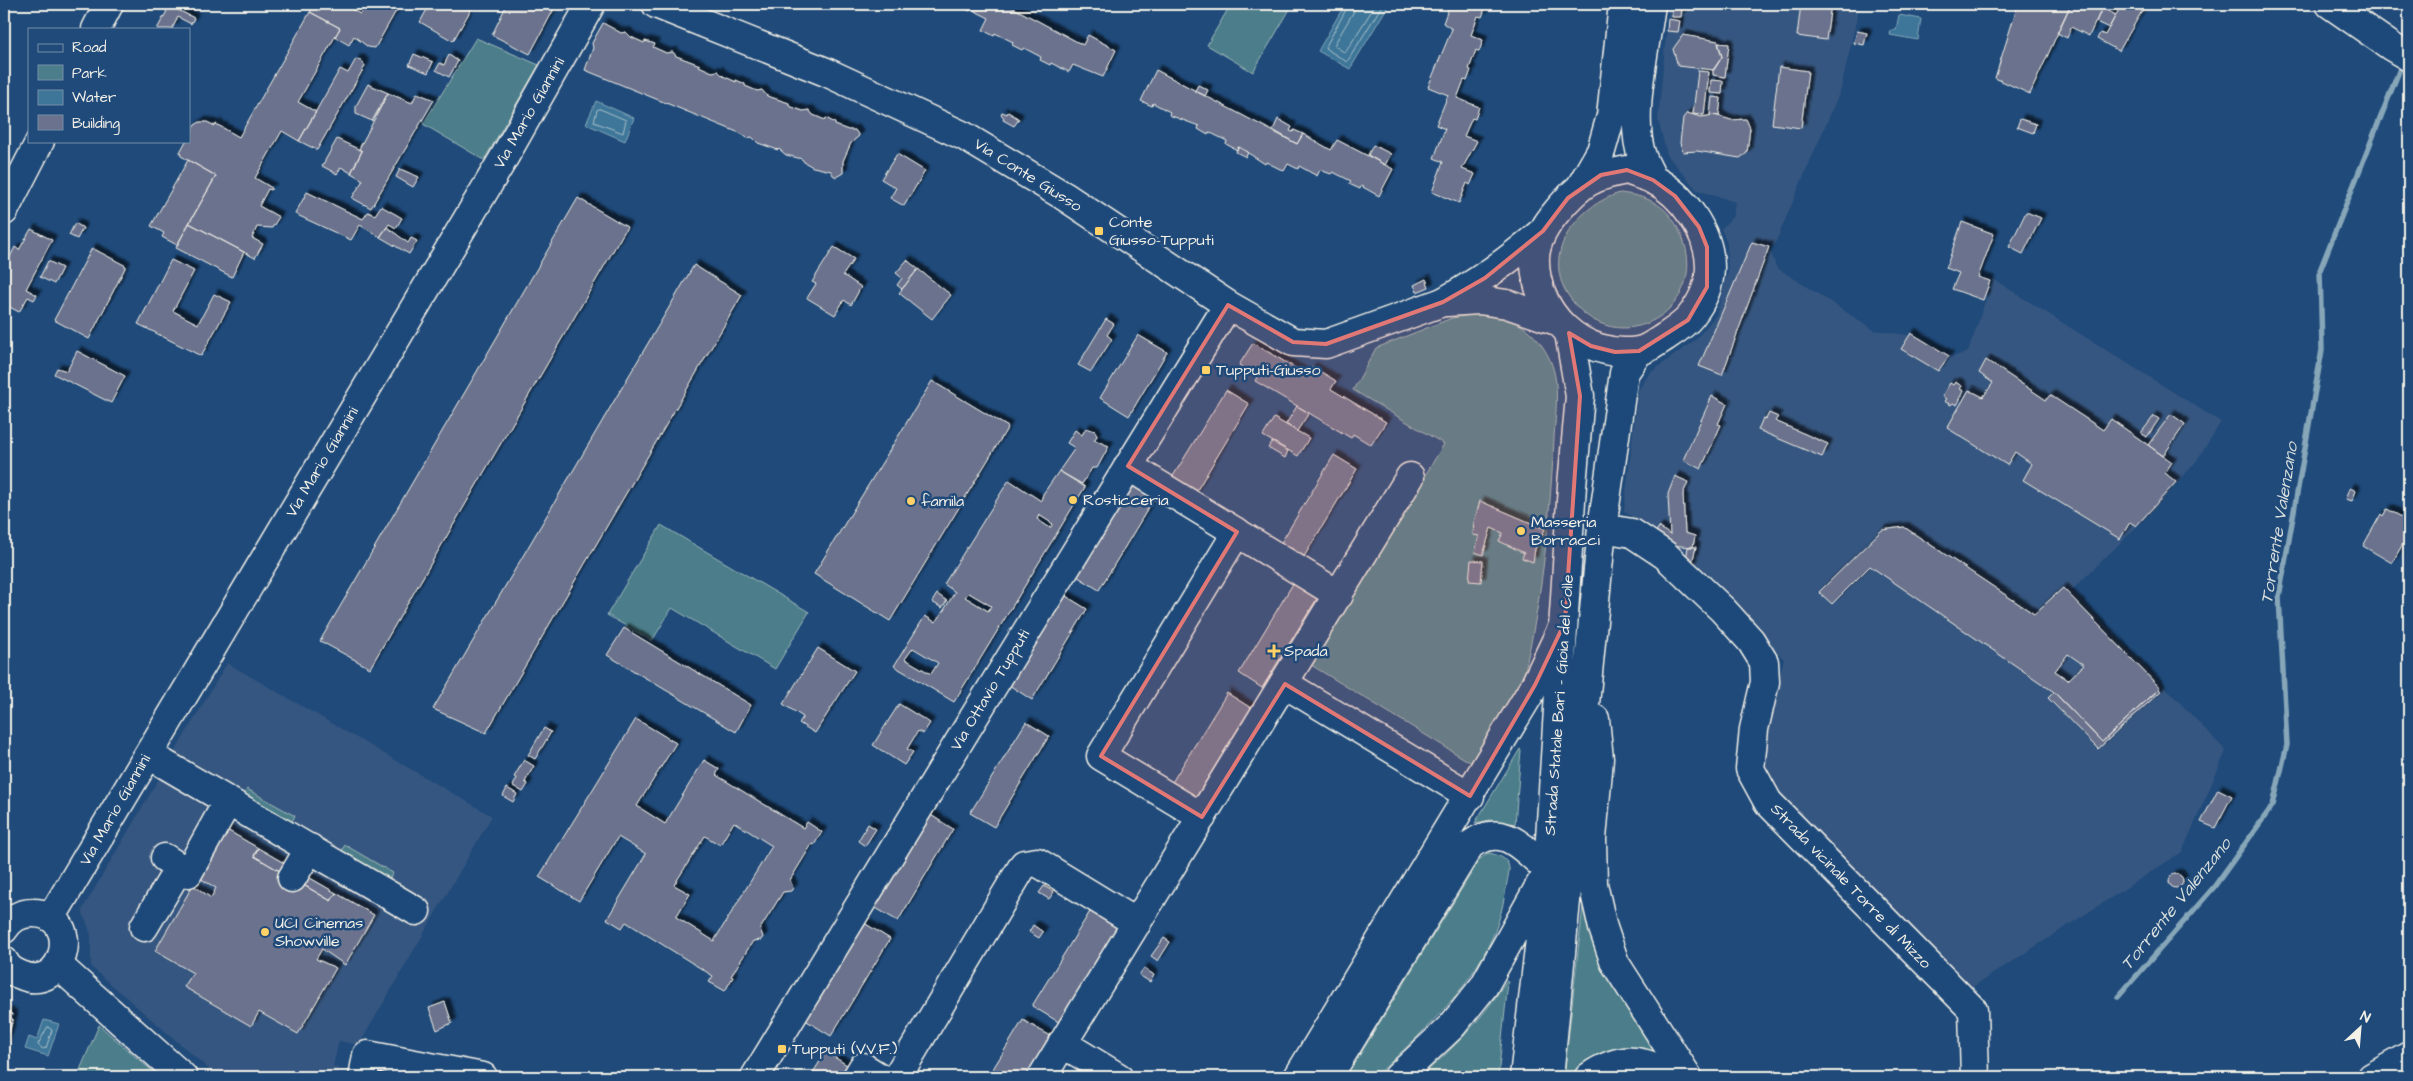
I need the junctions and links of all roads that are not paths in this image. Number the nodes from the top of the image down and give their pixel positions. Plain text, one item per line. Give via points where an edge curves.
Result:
1 (109, 4) edge
2 (591, 4) edge
3 (656, 4) edge
4 (1622, 4) edge
5 (1651, 4) edge
6 (2330, 4) edge
7 (97, 28) edge
8 (2402, 53) edge
9 (39, 142) edge
10 (1653, 180) junction
11 (1581, 186) junction
12 (4, 211) edge
13 (1544, 231) junction
14 (1443, 302) junction
15 (1228, 305) junction
16 (1563, 327) junction
17 (1639, 351) junction
18 (1128, 466) junction
19 (1410, 477) dead end
20 (1602, 528) junction
21 (1237, 532) junction
22 (1339, 594) junction
23 (1565, 622) junction
24 (1589, 658) junction
25 (1285, 684) junction
26 (162, 762) dead end
27 (1470, 796) junction
28 (228, 802) junction
29 (1202, 817) junction
30 (310, 848) junction
31 (1548, 870) junction
32 (292, 878) dead end
33 (416, 910) dead end
34 (51, 918) junction
35 (1137, 923) junction
36 (144, 927) dead end
37 (4, 929) edge
38 (4, 961) edge
39 (58, 965) junction
40 (1062, 1043) junction
41 (2409, 1056) edge
42 (183, 1077) edge
43 (363, 1077) edge
44 (483, 1077) edge
45 (755, 1077) edge
46 (857, 1077) edge
47 (879, 1077) edge
48 (897, 1077) edge
49 (1042, 1077) edge
50 (1118, 1077) edge
51 (1298, 1077) edge
52 (1328, 1077) edge
53 (1398, 1077) edge
54 (1524, 1077) edge
55 (1549, 1077) edge
56 (1589, 1077) edge
57 (1672, 1077) edge
58 (1688, 1077) edge
59 (1975, 1077) edge
60 (2372, 1077) edge

1 - 7 main road
2 - 34 main road, Via Mario Giannini via 502,161
3 - 15 main road, Via Conte Giusso via 826,72 964,136 1056,190
4 - 11 main road via 1611,116 1601,151
5 - 10 main road via 1637,104 1642,158
6 - 8 main road
9 - 12 main road
10 - 11 main road via 1627,170 1601,175
10 - 17 main road via 1675,196 1699,227 1710,267 1703,296 1688,320 1657,343
11 - 13 main road
13 - 14 main road via 1499,268
13 - 16 main road via 1535,256 1537,280 1545,302
14 - 15 main road, Via Conte Giusso via 1326,344 1293,342
14 - 16 main road via 1479,300 1508,304
15 - 18 main road, Via Ottavio Tupputi
16 - 17 main road via 1591,346 1615,352
16 - 23 main road, Strada Statale Bari - Gioia del Colle via 1580,396
17 - 20 main road, Strada Statale Bari - Gioia del Colle via 1624,373
18 - 21 main road
18 - 45 main road, Via Ottavio Tupputi
19 - 22 main road
20 - 24 main road, Strada Statale Bari - Gioia del Colle
20 - 59 main road, Strada vicinale Torre di Mizzo via 1632,533 1665,555 1751,641 1764,662 1765,682 1754,729 1750,769 1768,802 1972,1010
21 - 22 main road
21 - 29 main road via 1101,756
22 - 25 main road
23 - 27 main road via 1535,685
23 - 31 main road, Strada Statale Bari - Gioia del Colle
24 - 55 main road, Strada Statale Bari - Gioia del Colle
24 - 58 main road via 1599,759 1592,840 1594,884 1603,928 1615,963
25 - 27 main road
25 - 29 main road
26 - 28 main road
27 - 51 main road
28 - 30 main road
28 - 36 main road via 188,873 172,863
29 - 35 main road
30 - 32 main road
30 - 33 main road
31 - 52 main road via 1520,845 1500,835 1482,836 1470,845
31 - 53 main road via 1484,986 1452,1026
31 - 54 main road, Strada Statale Bari - Gioia del Colle
34 - 37 main road via 39,913 26,913 15,917
34 - 39 main road via 59,926 65,943
35 - 40 main road
35 - 48 main road via 1037,862 1024,864
38 - 39 main road via 12,971 26,978 43,976
39 - 42 main road
40 - 49 main road
40 - 50 main road
41 - 60 main road
43 - 44 main road via 367,1055
46 - 47 main road via 863,1067
56 - 57 main road via 1610,1065 1631,1061 1656,1065

